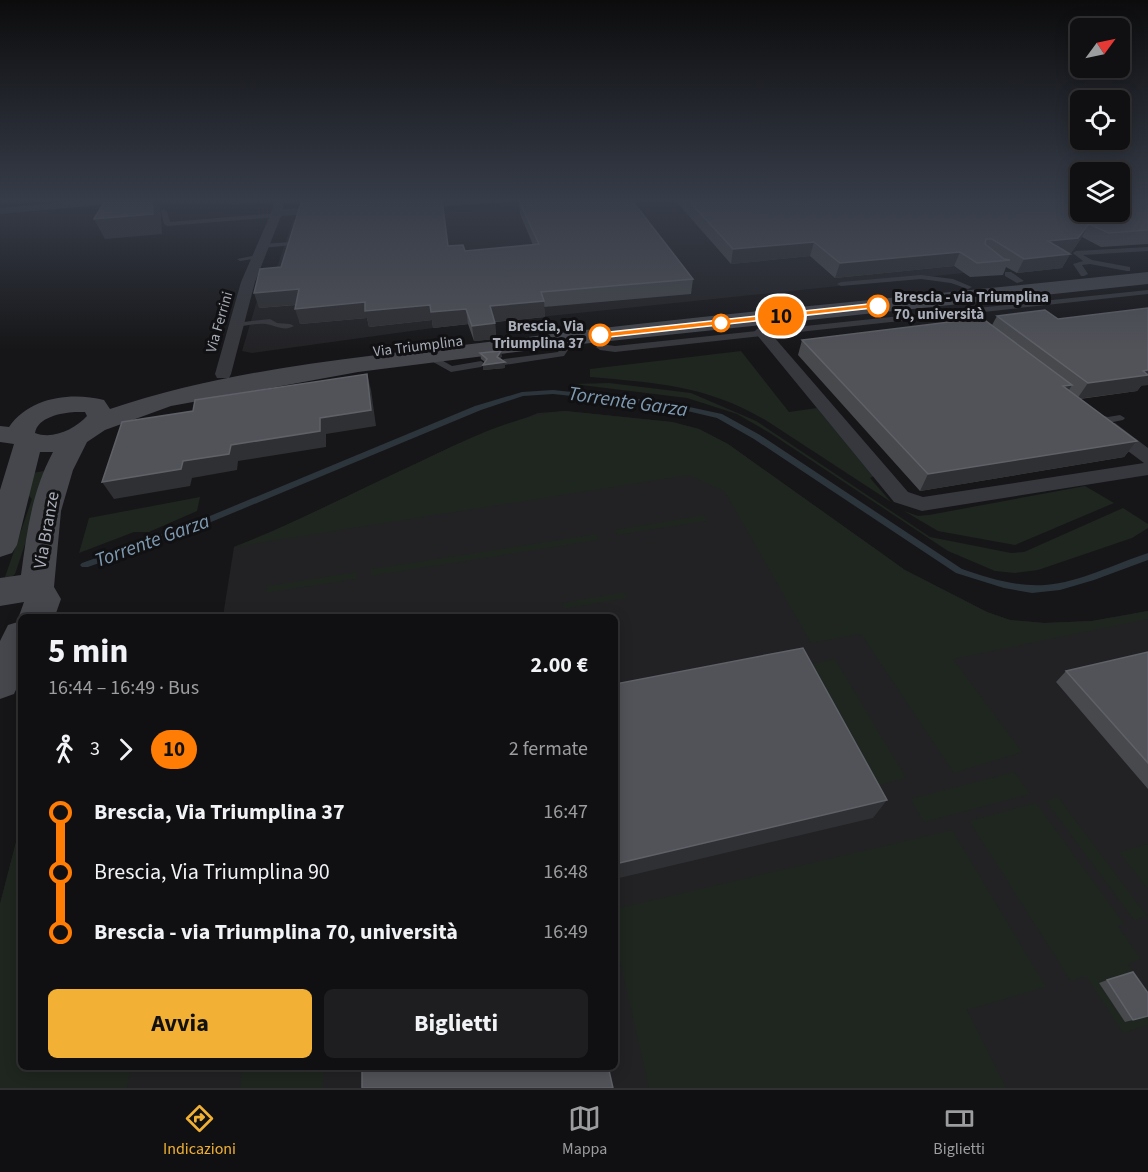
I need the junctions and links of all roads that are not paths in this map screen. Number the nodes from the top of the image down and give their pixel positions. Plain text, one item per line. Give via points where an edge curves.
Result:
1 (269, 250) edge
2 (1140, 250) edge
3 (260, 252) junction
4 (240, 259) dead end
5 (1087, 268) junction
6 (1142, 278) edge
7 (841, 284) edge
8 (968, 287) junction
9 (962, 313) junction
10 (235, 325) junction
11 (290, 326) dead end
12 (655, 330) junction
13 (762, 332) junction
14 (572, 338) junction
15 (683, 341) junction
16 (600, 347) dead end
17 (429, 356) junction
18 (504, 362) edge
19 (481, 364) edge
20 (223, 375) junction
21 (50, 408) junction
22 (1090, 415) joint
23 (0, 417) edge
24 (1120, 417) dead end
25 (85, 421) junction
26 (16, 438) edge
27 (1148, 458) edge
28 (1148, 469) edge
29 (0, 545) edge
30 (0, 592) edge
31 (37, 604) edge
32 (18, 635) edge
33 (18, 641) edge
34 (0, 643) edge
35 (0, 682) edge

1 - 3 lane
2 - 5 lane via 1076,253
3 - 4 lane
3 - 10 street, Via Ferrini
5 - 6 main road, Via Triumplina
5 - 8 main road, Via Triumplina
6 - 9 main road, Via Triumplina
7 - 8 lane via 932,276
8 - 20 main road, Via Triumplina via 446,342
9 - 12 main road, Via Triumplina
9 - 13 lane, Via Triumplina
10 - 11 lane via 270,321
10 - 20 street, Via Ferrini
12 - 14 main road, Via Triumplina
12 - 15 lane, Via Triumplina
13 - 15 lane, Via Triumplina
13 - 28 street via 901,497 922,504
14 - 17 main road, Via Triumplina
14 - 18 lane via 561,354
15 - 16 lane, Via Triumplina via 615,349
17 - 19 lane via 451,369
17 - 25 main road, Via Triumplina via 182,395
20 - 25 main road, Via Triumplina
21 - 23 main road, Via Triumplina
21 - 25 main road, Via Triumplina via 69,404
21 - 26 main road, Via Triumplina via 29,419
22 - 24 lane via 1108,420
22 - 27 street
25 - 26 main road, Via Triumplina via 50,444
25 - 31 main road, Via Branze via 58,470 45,511
26 - 29 main road
30 - 31 main road, Via Branze via 20,588
32 - 34 main road
33 - 35 main road

